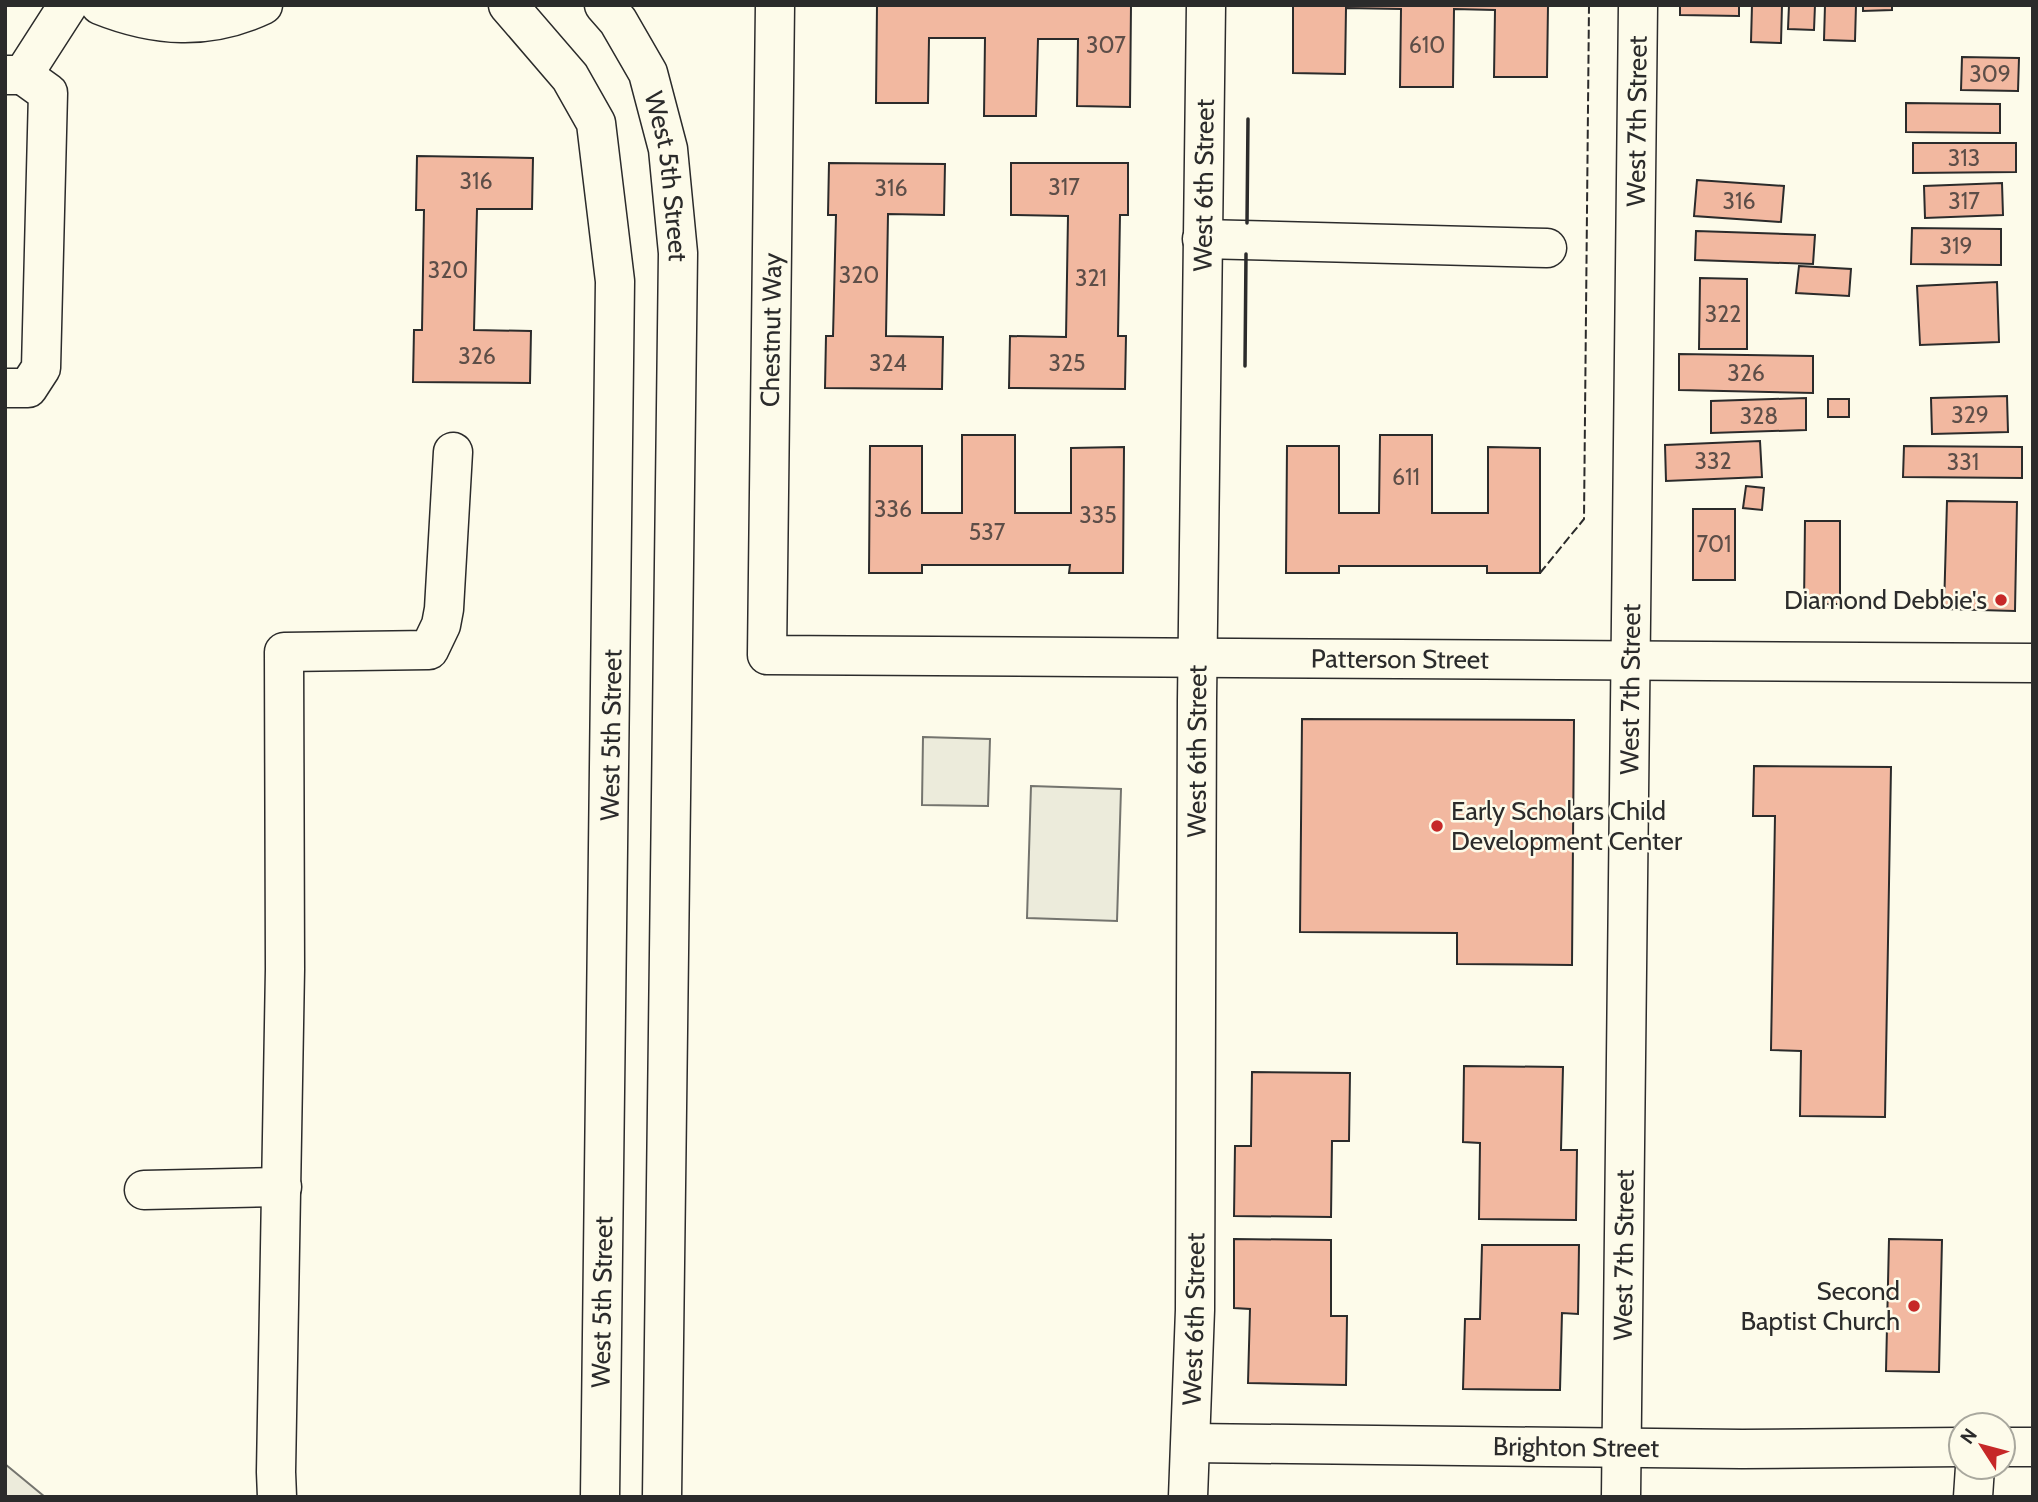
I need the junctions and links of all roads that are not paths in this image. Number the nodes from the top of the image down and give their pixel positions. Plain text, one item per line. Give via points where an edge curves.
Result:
1 (68, 5) edge
2 (263, 5) edge
3 (508, 5) edge
4 (604, 5) edge
5 (775, 5) edge
6 (1206, 5) edge
7 (1638, 5) edge
8 (116, 12) edge
9 (14, 75) edge
10 (1202, 239) junction
11 (1547, 248) dead end
12 (5, 388) edge
13 (453, 452) dead end
14 (767, 655) joint
15 (1198, 658) junction
16 (1629, 660) junction
17 (2033, 663) edge
18 (282, 1187) junction
19 (144, 1190) dead end
20 (1191, 1443) junction
21 (1621, 1447) junction
22 (1947, 1447) edge
23 (277, 1497) edge
24 (600, 1497) edge
25 (662, 1497) edge
26 (1188, 1497) edge
27 (1620, 1497) edge

1 - 9 street
2 - 8 street via 229,18 174,24
3 - 24 street, West 5th Street via 570,77 596,123 615,281
4 - 25 street, West 5th Street via 649,73 668,149 678,253
5 - 14 street, Chestnut Way
6 - 10 street, West 6th Street
7 - 16 street, West 7th Street
9 - 12 street via 48,93 41,368 28,388
10 - 11 street
10 - 15 street, West 6th Street
13 - 18 street via 444,609 429,650 284,652
14 - 15 street, Patterson Street
15 - 16 street, Patterson Street
15 - 20 street, West 6th Street
16 - 17 street, Patterson Street
16 - 21 street, West 7th Street
18 - 19 street
18 - 23 street
20 - 21 street, Brighton Street
20 - 26 street, West 6th Street
21 - 22 street, Brighton Street
21 - 27 street, West 7th Street

